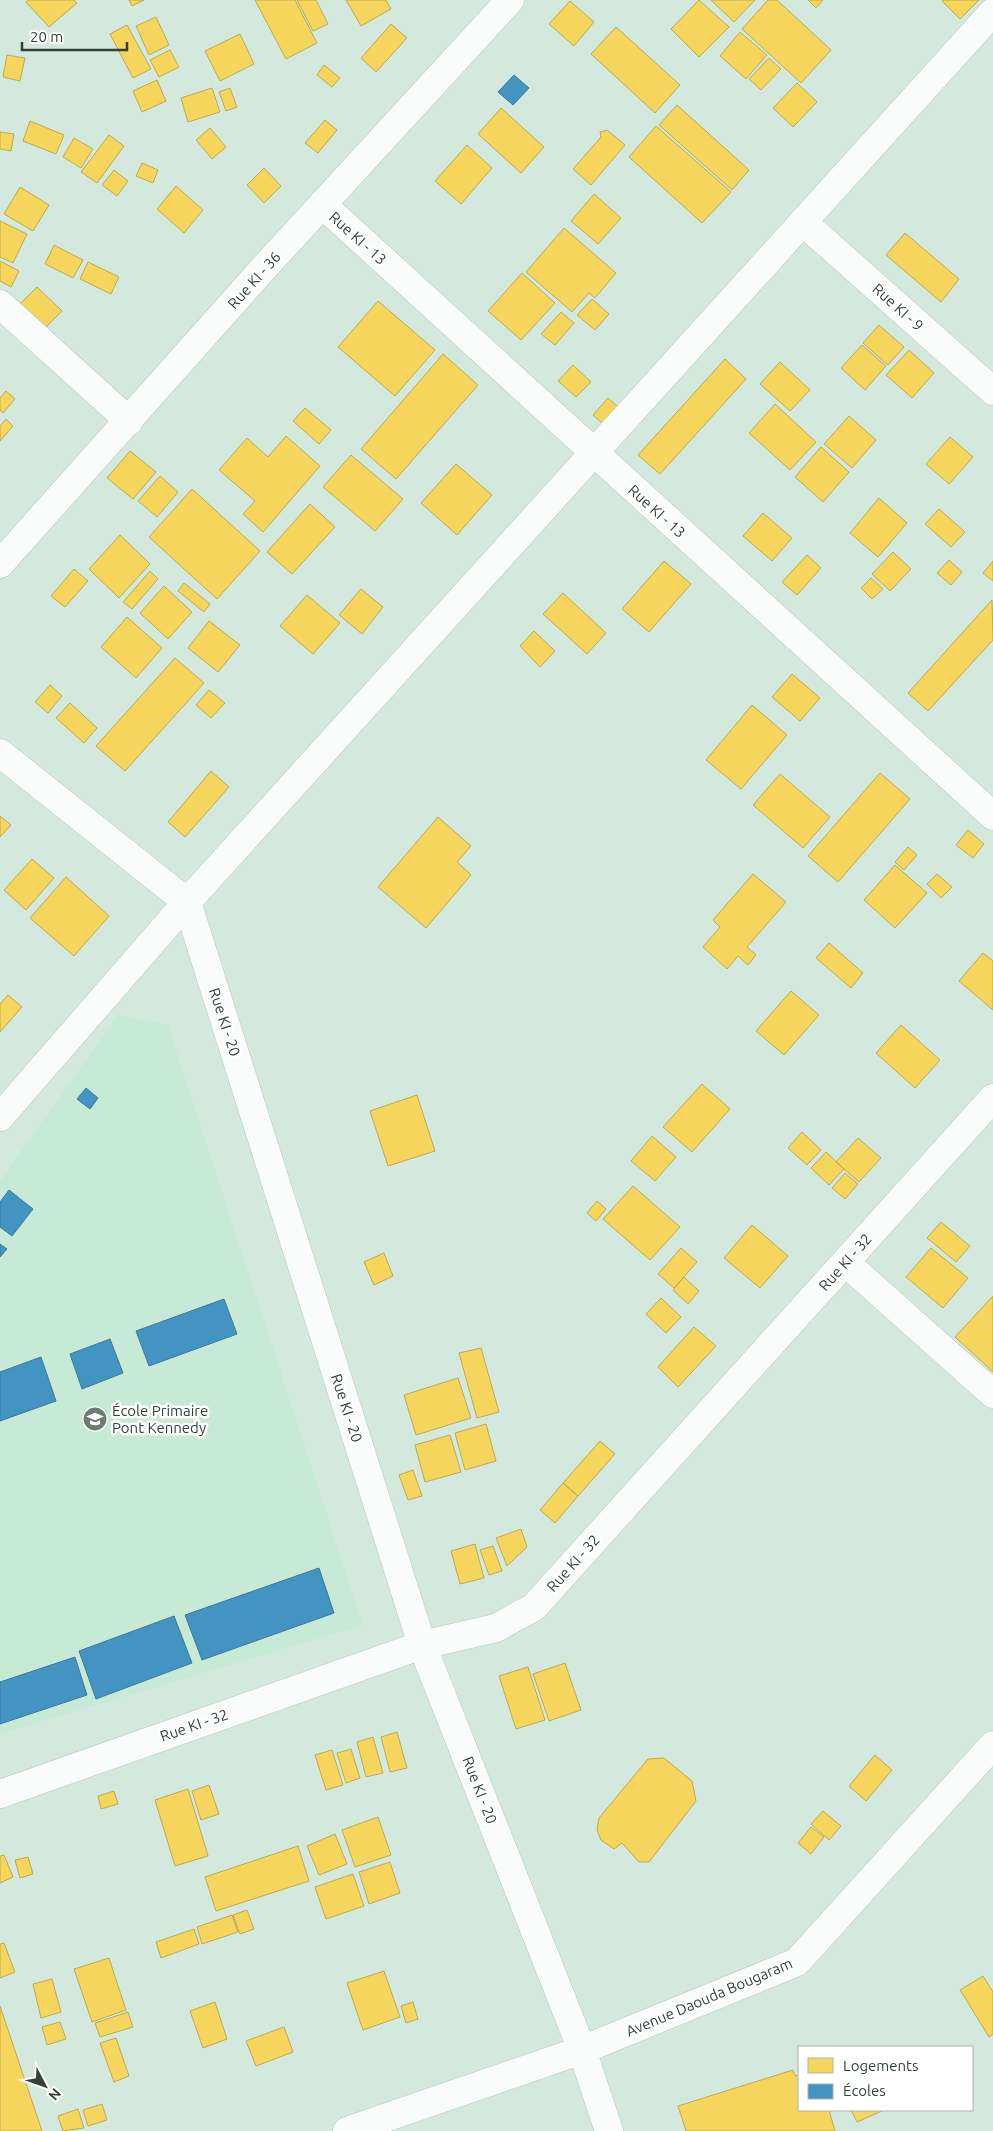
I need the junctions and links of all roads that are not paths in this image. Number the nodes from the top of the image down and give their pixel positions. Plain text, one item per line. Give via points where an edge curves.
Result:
1 (510, 0) edge
2 (993, 12) edge
3 (323, 205) junction
4 (803, 222) junction
5 (0, 304) edge
6 (993, 391) edge
7 (129, 420) junction
8 (593, 452) junction
9 (0, 564) edge
10 (0, 753) edge
11 (993, 816) edge
12 (187, 902) junction
13 (993, 1098) edge
14 (0, 1117) edge
15 (845, 1262) junction
16 (993, 1394) edge
17 (422, 1645) junction
18 (993, 1746) edge
19 (0, 1794) edge
20 (582, 2050) junction
21 (346, 2131) edge
22 (609, 2131) edge

1 - 3 street, Rue KI - 36
2 - 4 street
3 - 7 street, Rue KI - 36
3 - 8 street, Rue KI - 13
4 - 6 street, Rue KI - 9
4 - 8 street
5 - 7 street
7 - 9 street, Rue KI - 36
8 - 11 street, Rue KI - 13
8 - 12 street
10 - 12 street
12 - 14 street
12 - 17 street, Rue KI - 20
13 - 15 street, Rue KI - 32
15 - 16 street
15 - 17 street, Rue KI - 32 via 534,1607 496,1628
17 - 19 street, Rue KI - 32
17 - 20 street, Rue KI - 20
18 - 20 street, Avenue Daouda Bougaram via 797,1962
20 - 21 street, Avenue Daouda Bougaram
20 - 22 street, Rue KI - 20

